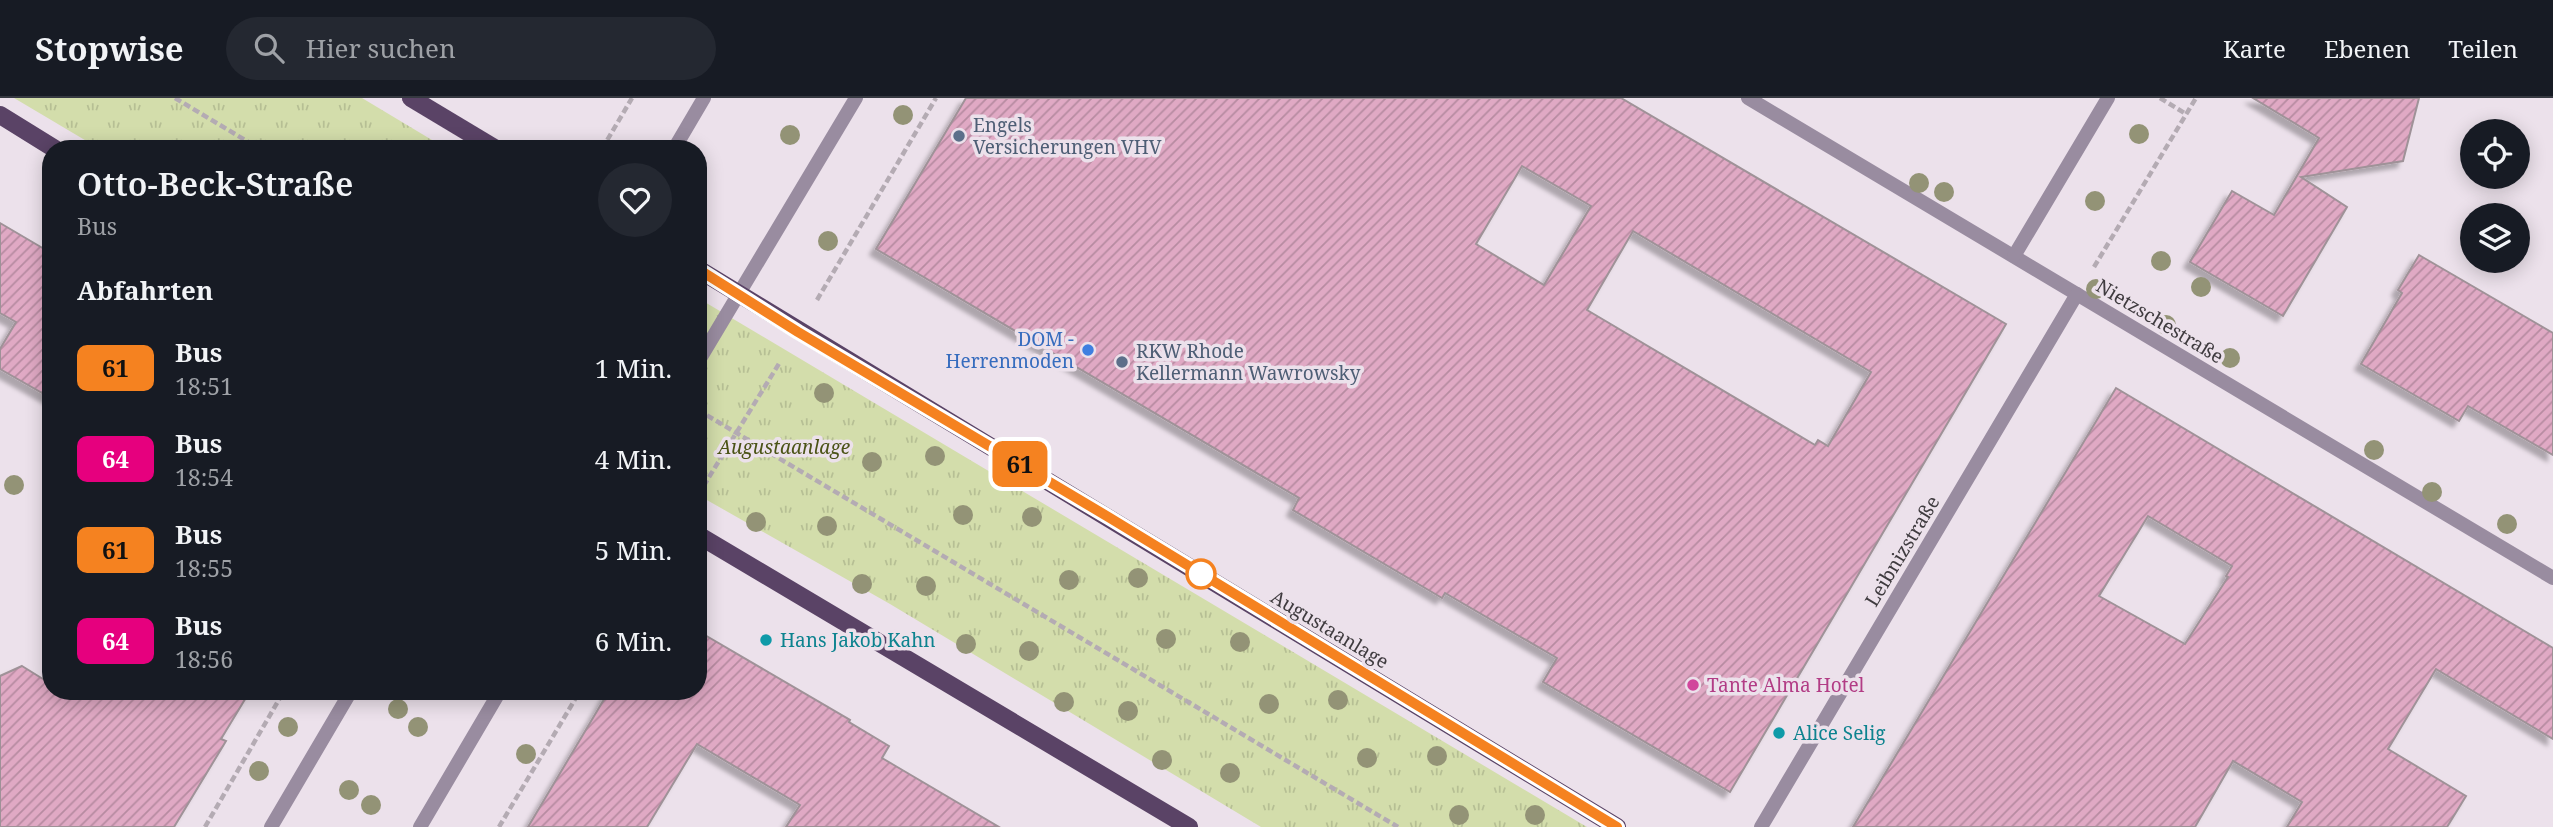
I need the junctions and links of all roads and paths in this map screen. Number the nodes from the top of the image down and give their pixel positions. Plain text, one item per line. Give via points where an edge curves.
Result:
1 (175, 98) edge
2 (411, 98) edge
3 (632, 98) edge
4 (705, 98) edge
5 (856, 98) edge
6 (1748, 98) edge
7 (2108, 98) edge
8 (2160, 98) edge
9 (2196, 98) edge
10 (2186, 114) junction
11 (0, 115) edge
12 (245, 140) edge
13 (481, 140) edge
14 (607, 140) edge
15 (679, 140) edge
16 (42, 141) edge
17 (2014, 256) junction
18 (707, 274) edge
19 (739, 293) junction
20 (2077, 294) junction
21 (707, 347) edge
22 (707, 415) edge
23 (707, 540) edge
24 (2553, 578) edge
25 (279, 700) edge
26 (346, 700) edge
27 (495, 700) edge
28 (575, 700) edge
29 (205, 827) edge
30 (271, 827) edge
31 (420, 827) edge
32 (499, 827) edge
33 (1189, 827) edge
34 (1398, 827) edge
35 (1617, 827) edge
36 (1761, 827) edge

1 - 12 path
2 - 13 main road
3 - 14 path
4 - 15 street
5 - 19 street
6 - 17 street, Nietzschestraße
7 - 17 street
8 - 10 path
9 - 10 path
10 - 20 path
11 - 16 main road
17 - 20 street, Nietzschestraße
18 - 19 main road, Augustaanlage
19 - 21 street
19 - 35 main road, Augustaanlage
20 - 24 street, Nietzschestraße
20 - 36 street, Leibnizstraße
22 - 34 path
23 - 33 main road
25 - 29 path
26 - 30 street
27 - 31 street
28 - 32 path

